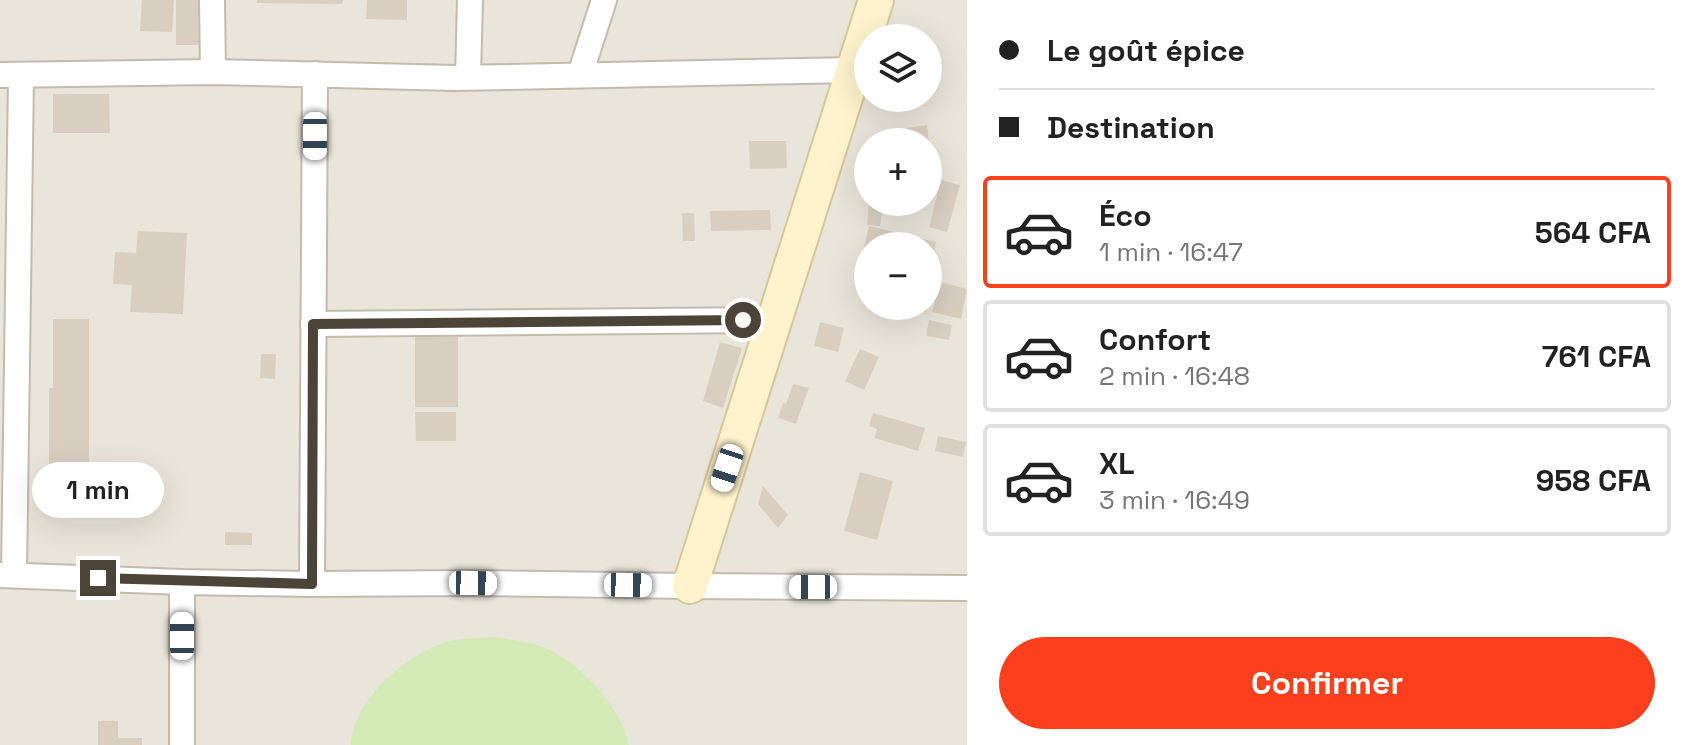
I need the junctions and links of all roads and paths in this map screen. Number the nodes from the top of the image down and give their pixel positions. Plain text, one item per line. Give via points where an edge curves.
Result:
1 (212, 0) edge
2 (470, 0) edge
3 (604, 0) edge
4 (876, 0) edge
5 (868, 24) edge
6 (854, 70) joint
7 (213, 72) junction
8 (315, 74) junction
9 (580, 75) junction
10 (11, 76) edge
11 (468, 77) junction
12 (774, 320) junction
13 (313, 324) junction
14 (7, 575) edge
15 (182, 582) junction
16 (312, 584) junction
17 (690, 586) junction
18 (967, 588) edge
19 (182, 745) edge

1 - 7 street
2 - 11 street
3 - 9 street
4 - 5 street
6 - 9 street
6 - 12 street
7 - 8 street
7 - 10 street
8 - 11 street
8 - 13 street
9 - 11 street
10 - 14 street
12 - 13 street
12 - 17 street
13 - 16 street
14 - 15 street
15 - 16 street
15 - 19 street
16 - 17 street
17 - 18 street

